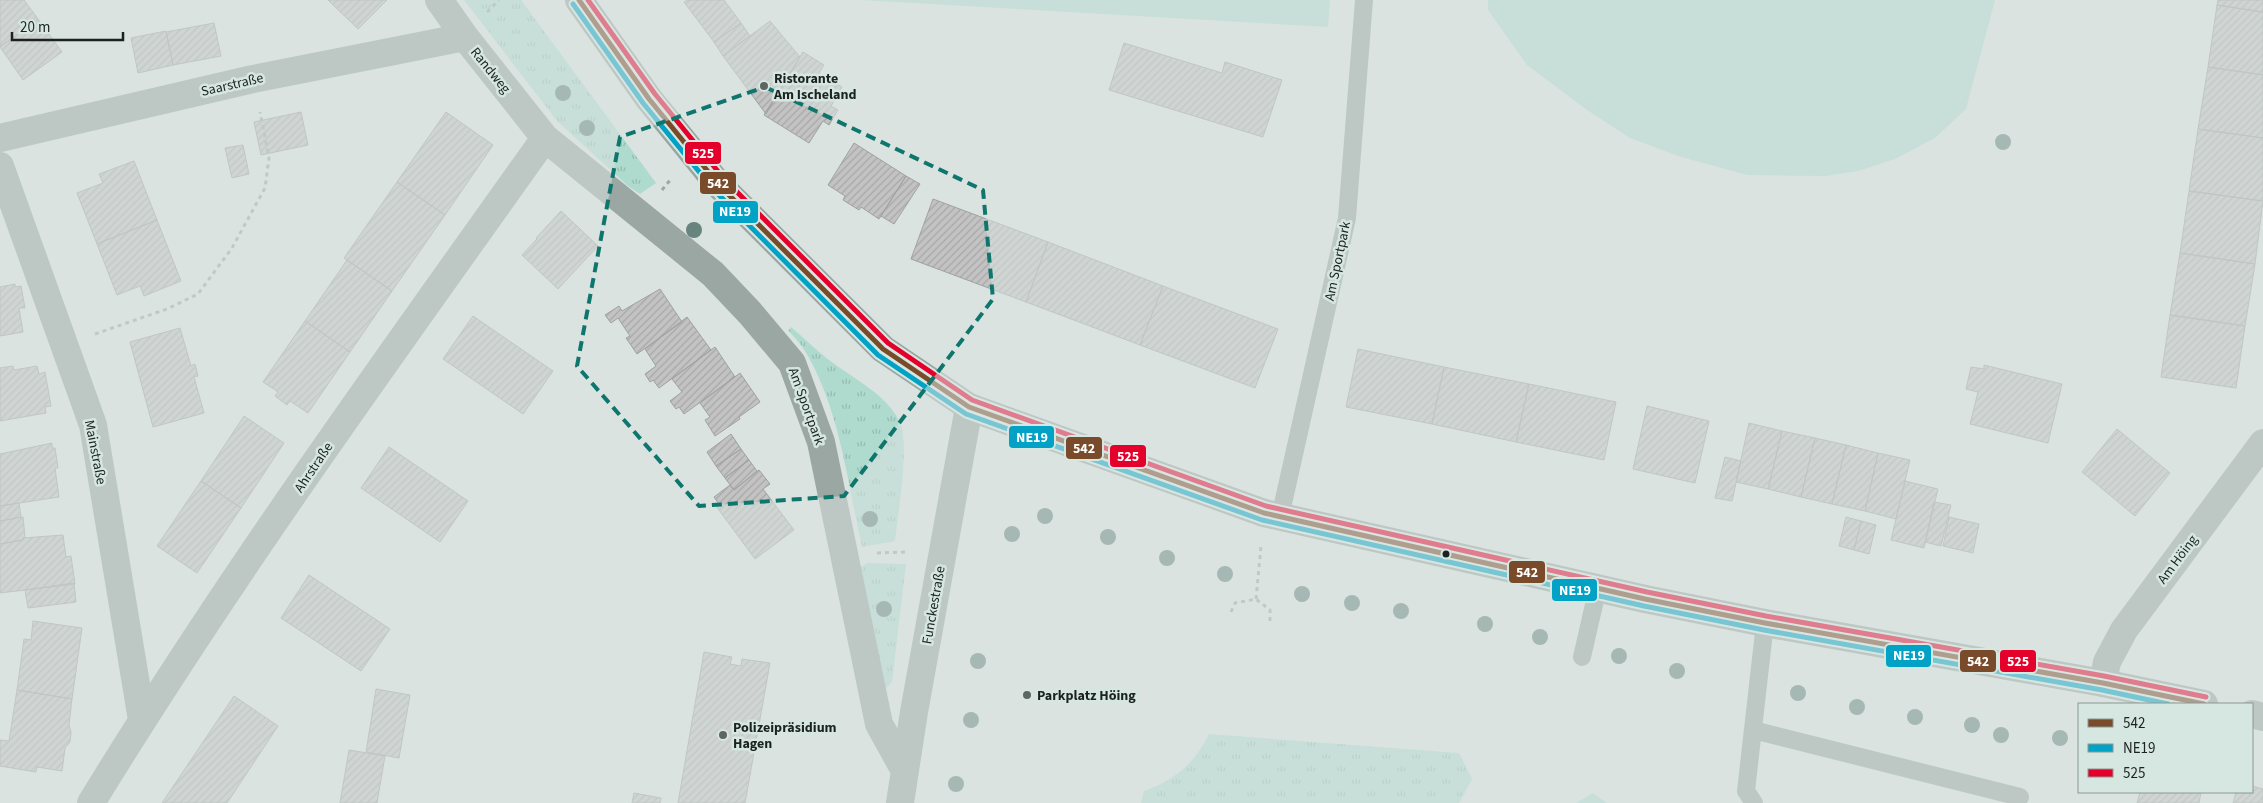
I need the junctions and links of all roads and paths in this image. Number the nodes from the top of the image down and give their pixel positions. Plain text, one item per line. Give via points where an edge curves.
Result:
1 (439, 0) edge
2 (579, 0) edge
3 (1364, 0) edge
4 (465, 37) junction
5 (253, 79) junction
6 (0, 138) edge
7 (546, 138) junction
8 (694, 153) junction
9 (0, 166) edge
10 (640, 215) junction
11 (64, 344) junction
12 (969, 407) junction
13 (2263, 443) edge
14 (1272, 515) junction
15 (1598, 587) junction
16 (1256, 599) junction
17 (1232, 612) dead end
18 (1270, 622) dead end
19 (1765, 623) junction
20 (1582, 657) dead end
21 (2103, 683) junction
22 (2199, 703) edge
23 (142, 720) junction
24 (1753, 730) junction
25 (905, 771) junction
26 (2020, 797) dead end
27 (92, 803) edge
28 (900, 803) edge
29 (1754, 803) edge

1 - 4 street, Randweg
2 - 8 main road via 649,98
3 - 14 lane, Am Sportpark via 1347,218
4 - 5 street, Saarstraße
4 - 7 street, Randweg
5 - 6 street, Saarstraße
5 - 11 path via 269,158 265,188 232,248 198,294 167,309
7 - 10 street, Am Sportpark
7 - 23 street, Ahrstraße via 344,420
8 - 10 path
8 - 12 main road via 719,185 883,349
9 - 11 street, Mainstraße
10 - 25 street, Am Sportpark via 712,274 792,363 821,442 879,724
11 - 23 street, Mainstraße via 93,425
12 - 14 main road
12 - 25 street, Funckestraße
13 - 21 street, Am Höing via 2124,630 2107,662
14 - 15 main road
14 - 16 path
15 - 19 main road
15 - 20 lane
16 - 17 path via 1235,603
16 - 18 path via 1270,610
19 - 21 main road
19 - 24 lane
21 - 22 main road
23 - 27 street, Ahrstraße
24 - 26 lane
24 - 29 lane via 1746,791
25 - 28 street, Funckestraße

